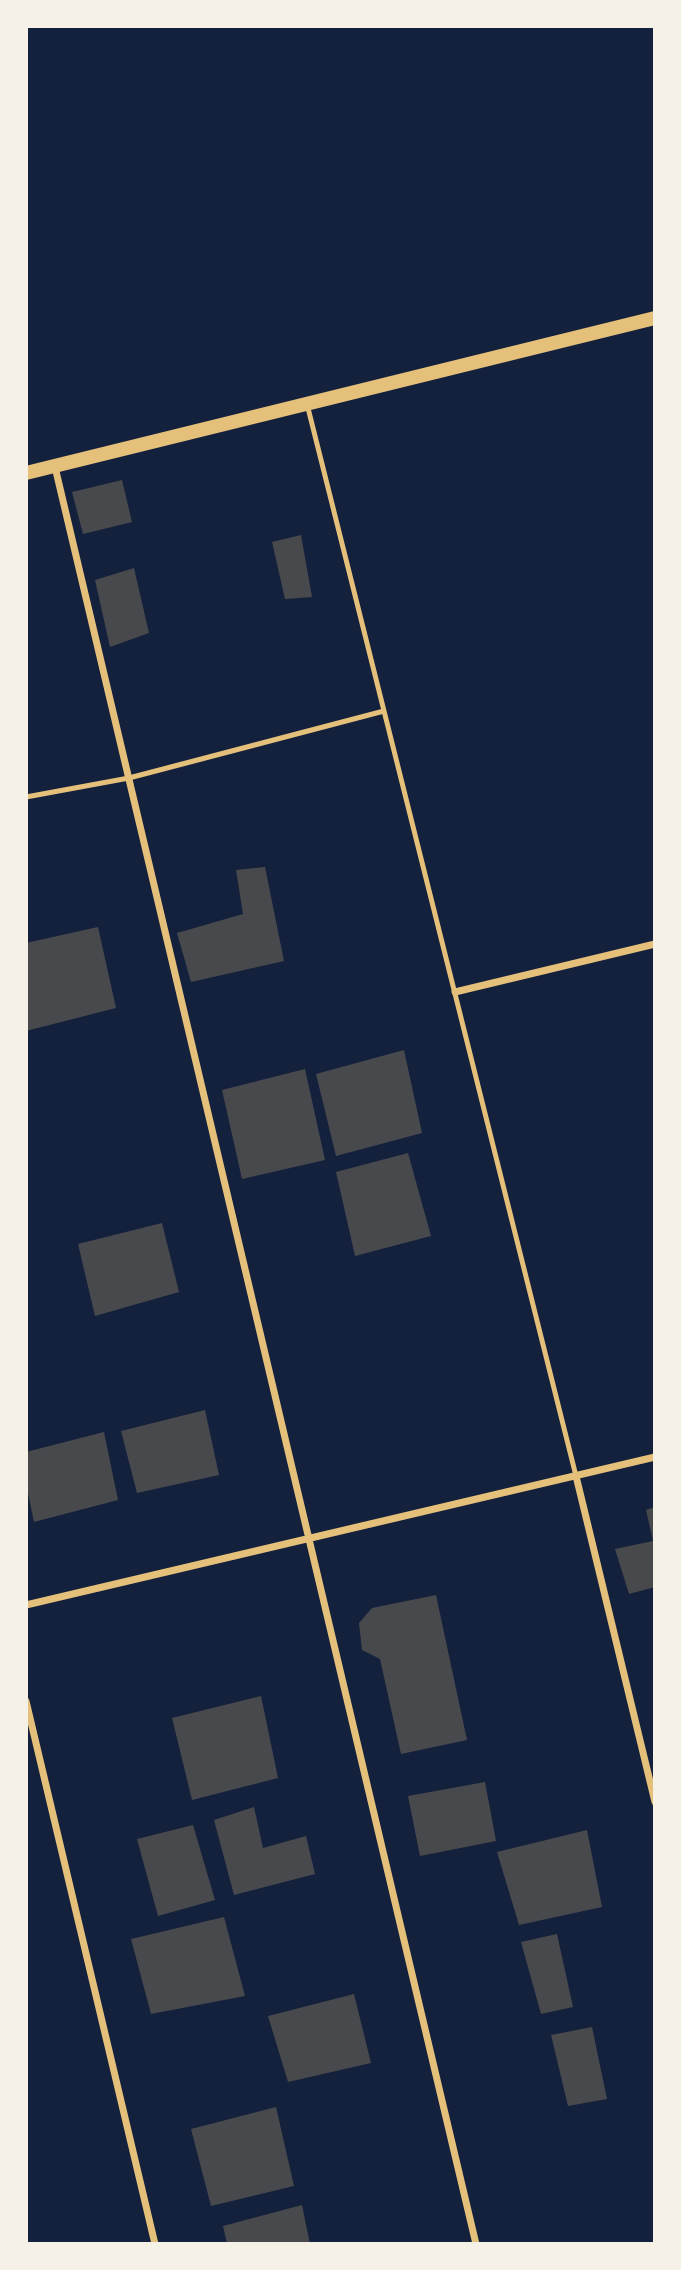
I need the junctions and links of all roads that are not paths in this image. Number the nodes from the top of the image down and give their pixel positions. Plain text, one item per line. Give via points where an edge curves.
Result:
1 (655, 318) edge
2 (307, 404) junction
3 (55, 467) junction
4 (26, 473) edge
5 (384, 711) junction
6 (130, 778) junction
7 (26, 797) edge
8 (655, 944) edge
9 (455, 992) junction
10 (655, 1457) edge
11 (576, 1476) junction
12 (310, 1539) junction
13 (26, 1605) edge
14 (26, 1701) edge
15 (655, 1802) edge
16 (155, 2244) edge
17 (476, 2244) edge

1 - 2 main road
2 - 3 main road
2 - 5 lane
3 - 4 main road
3 - 6 street
5 - 6 lane
5 - 9 lane
6 - 7 lane
6 - 12 street
8 - 9 street
9 - 11 lane
10 - 11 street
11 - 12 street
11 - 15 street
12 - 13 street
12 - 17 street
14 - 16 street

